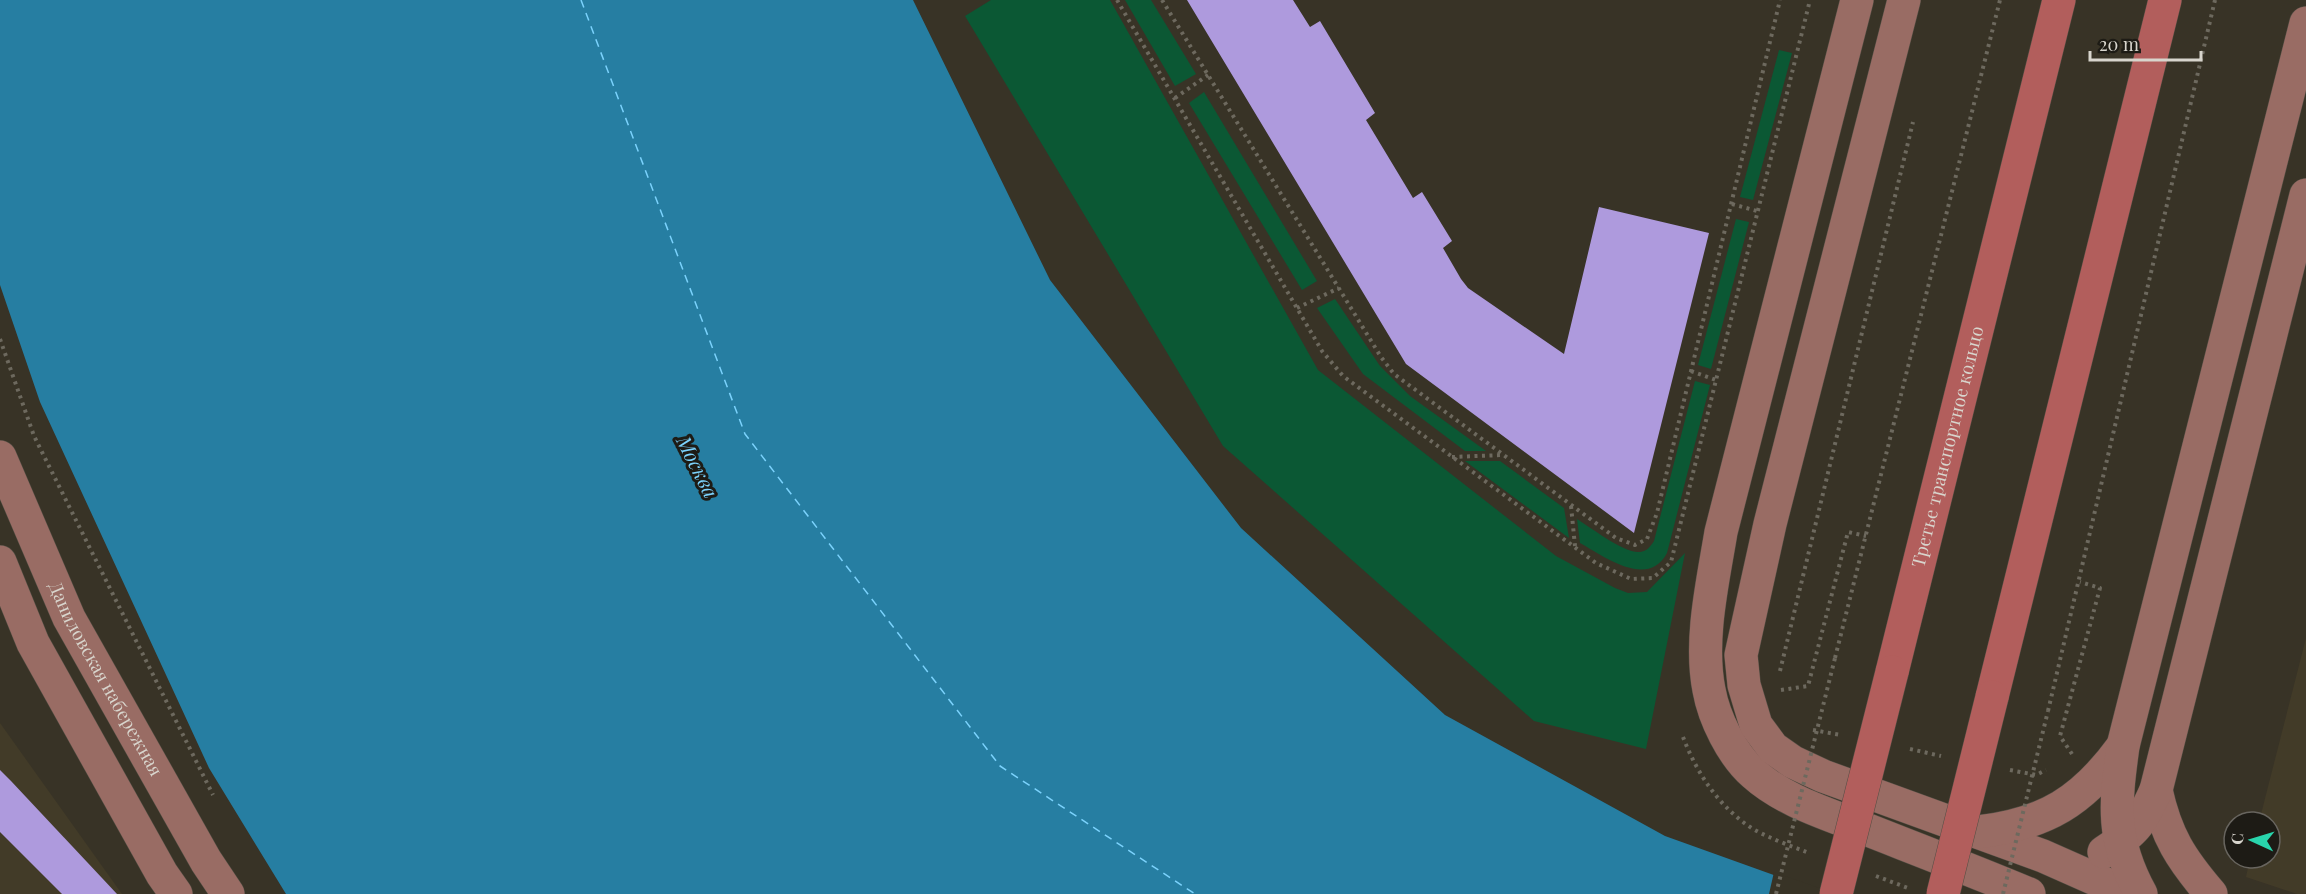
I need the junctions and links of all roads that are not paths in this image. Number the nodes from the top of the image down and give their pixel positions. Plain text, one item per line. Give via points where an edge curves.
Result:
1 (1857, 0) edge
2 (1904, 0) edge
3 (2059, 0) edge
4 (2165, 0) edge
5 (2306, 23) edge
6 (2306, 195) edge
7 (0, 457) edge
8 (0, 562) edge
9 (2123, 746) junction
10 (2156, 790) junction
11 (1977, 832) junction
12 (2120, 842) junction
13 (2074, 870) junction
14 (2014, 891) edge
15 (176, 894) edge
16 (228, 894) edge
17 (1836, 894) edge
18 (1943, 894) edge
19 (2129, 894) edge
20 (2141, 894) edge
21 (2211, 894) edge

1 - 14 main road via 1721,532 1705,661 1709,692 1725,737 1752,772 1778,792
2 - 11 main road via 1770,524 1741,655 1744,685 1756,725 1773,748 1823,776
3 - 17 main road, Третье транспортное кольцо, bridge
4 - 18 main road, bridge
5 - 9 main road
6 - 10 main road
7 - 16 main road, Даниловская набережная via 69,618
8 - 15 main road via 33,643
9 - 11 main road via 2102,774 2065,805 2031,820
9 - 12 main road via 2117,787 2116,825
10 - 12 main road via 2143,820
10 - 21 main road via 2169,834 2185,864
11 - 13 main road
12 - 13 main road
12 - 20 main road
13 - 14 main road
13 - 19 main road

